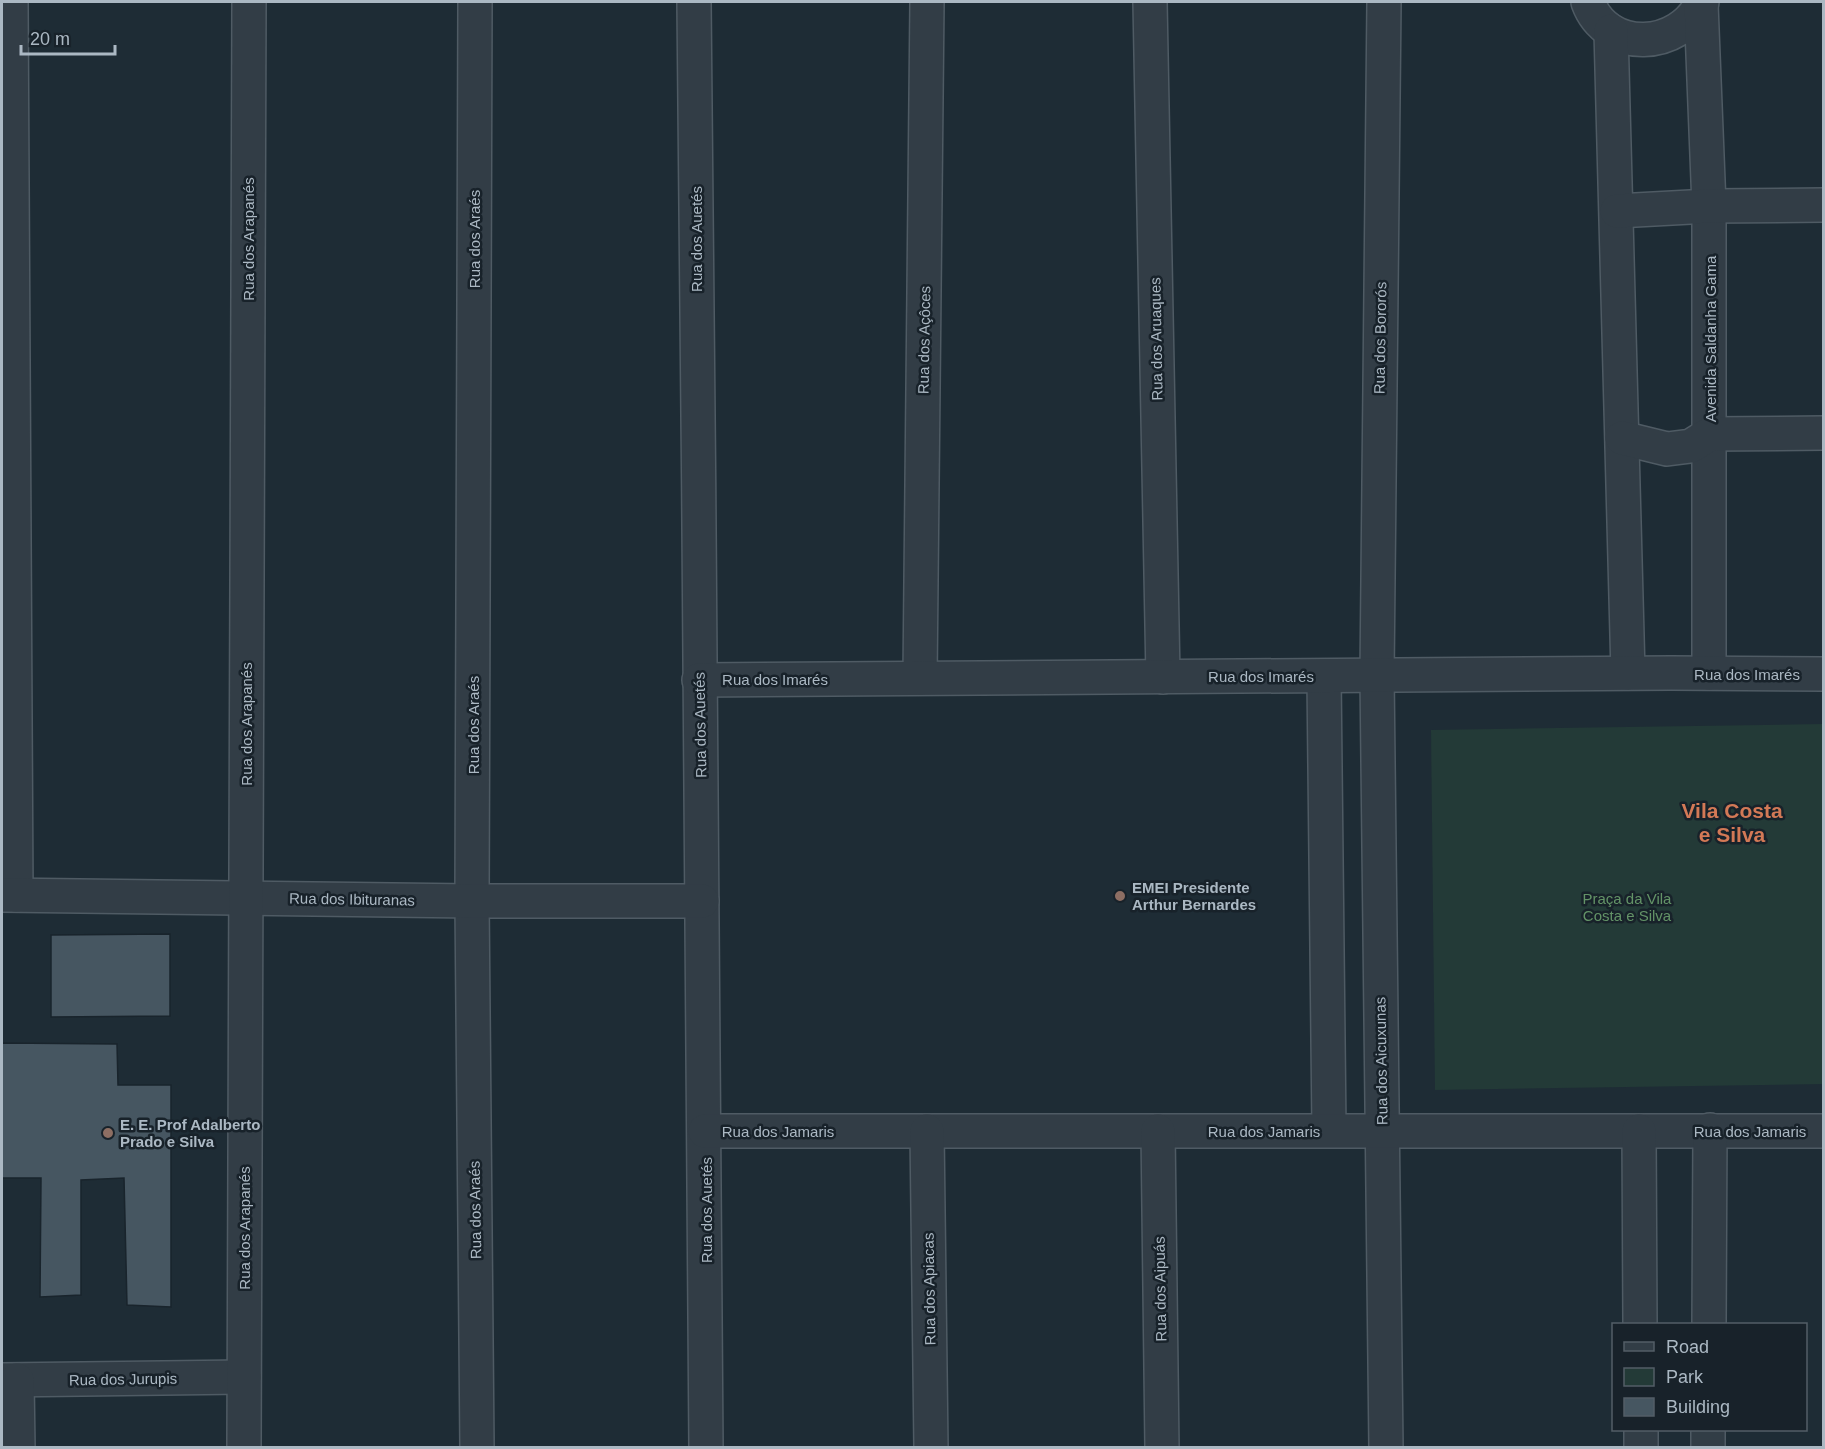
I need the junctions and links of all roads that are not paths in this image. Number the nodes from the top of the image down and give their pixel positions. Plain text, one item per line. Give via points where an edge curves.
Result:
1 (11, 2) edge
2 (249, 2) edge
3 (475, 2) edge
4 (694, 2) edge
5 (927, 2) edge
6 (1150, 2) edge
7 (1384, 2) edge
8 (1584, 2) edge
9 (1702, 3) edge
10 (1611, 31) junction
11 (1824, 205) edge
12 (1709, 206) junction
13 (1617, 211) junction
14 (1824, 433) edge
15 (1710, 434) junction
16 (1623, 438) junction
17 (1709, 673) junction
18 (1628, 674) junction
19 (1824, 674) edge
20 (1377, 675) junction
21 (1324, 676) junction
22 (1163, 677) junction
23 (920, 678) junction
24 (699, 680) junction
25 (9, 895) edge
26 (245, 897) junction
27 (472, 901) junction
28 (702, 901) junction
29 (1329, 1130) junction
30 (1381, 1130) junction
31 (1710, 1130) junction
32 (705, 1131) junction
33 (927, 1131) junction
34 (1158, 1131) junction
35 (1639, 1131) junction
36 (1824, 1131) edge
37 (1640, 1323) edge
38 (1709, 1323) edge
39 (244, 1377) junction
40 (9, 1380) edge
41 (1641, 1431) edge
42 (1708, 1431) edge
43 (18, 1448) edge
44 (244, 1448) edge
45 (477, 1448) edge
46 (706, 1448) edge
47 (931, 1448) edge
48 (1162, 1448) edge
49 (1386, 1448) edge
50 (1641, 1448) edge
51 (1708, 1448) edge

1 - 25 street
2 - 26 street, Rua dos Arapanés
3 - 27 street, Rua dos Araés
4 - 24 street, Rua dos Auetés
5 - 23 street, Rua dos Açôces
6 - 22 street, Rua dos Aruaques
7 - 20 street, Rua dos Bororós
8 - 10 street
9 - 10 street, Avenida Saldanha Gama via 1685,25 1662,38 1636,40
9 - 12 street, Avenida Saldanha Gama
10 - 13 street
11 - 12 street
12 - 13 street
12 - 15 street, Avenida Saldanha Gama
13 - 16 street
14 - 15 street
15 - 16 street via 1692,446 1667,449
15 - 17 street, Avenida Saldanha Gama
16 - 18 street
17 - 18 street, Rua dos Imarés
17 - 19 street, Rua dos Imarés
18 - 20 street, Rua dos Imarés
20 - 21 street, Rua dos Imarés
20 - 30 street, Rua dos Aicuxunas
21 - 22 street, Rua dos Imarés
21 - 29 street
22 - 23 street, Rua dos Imarés
23 - 24 street, Rua dos Imarés
24 - 28 street, Rua dos Auetés
25 - 26 street, Rua dos Ibituranas
26 - 27 street, Rua dos Ibituranas
26 - 39 street, Rua dos Arapanés
27 - 28 street, Rua dos Ibituranas
27 - 45 street, Rua dos Araés
28 - 32 street, Rua dos Auetés
29 - 30 street, Rua dos Jamaris
29 - 34 street, Rua dos Jamaris
30 - 35 street, Rua dos Jamaris
30 - 49 street, Rua dos Aicuxunas
31 - 35 street, Rua dos Jamaris
31 - 36 street, Rua dos Jamaris
31 - 38 street
32 - 33 street, Rua dos Jamaris
32 - 46 street, Rua dos Auetés
33 - 34 street, Rua dos Jamaris
33 - 47 street, Rua dos Apiacas
34 - 48 street, Rua dos Aipuás
35 - 37 street
39 - 40 street, Rua dos Jurupis
39 - 44 street, Rua dos Arapanés
40 - 43 street
41 - 50 street
42 - 51 street

